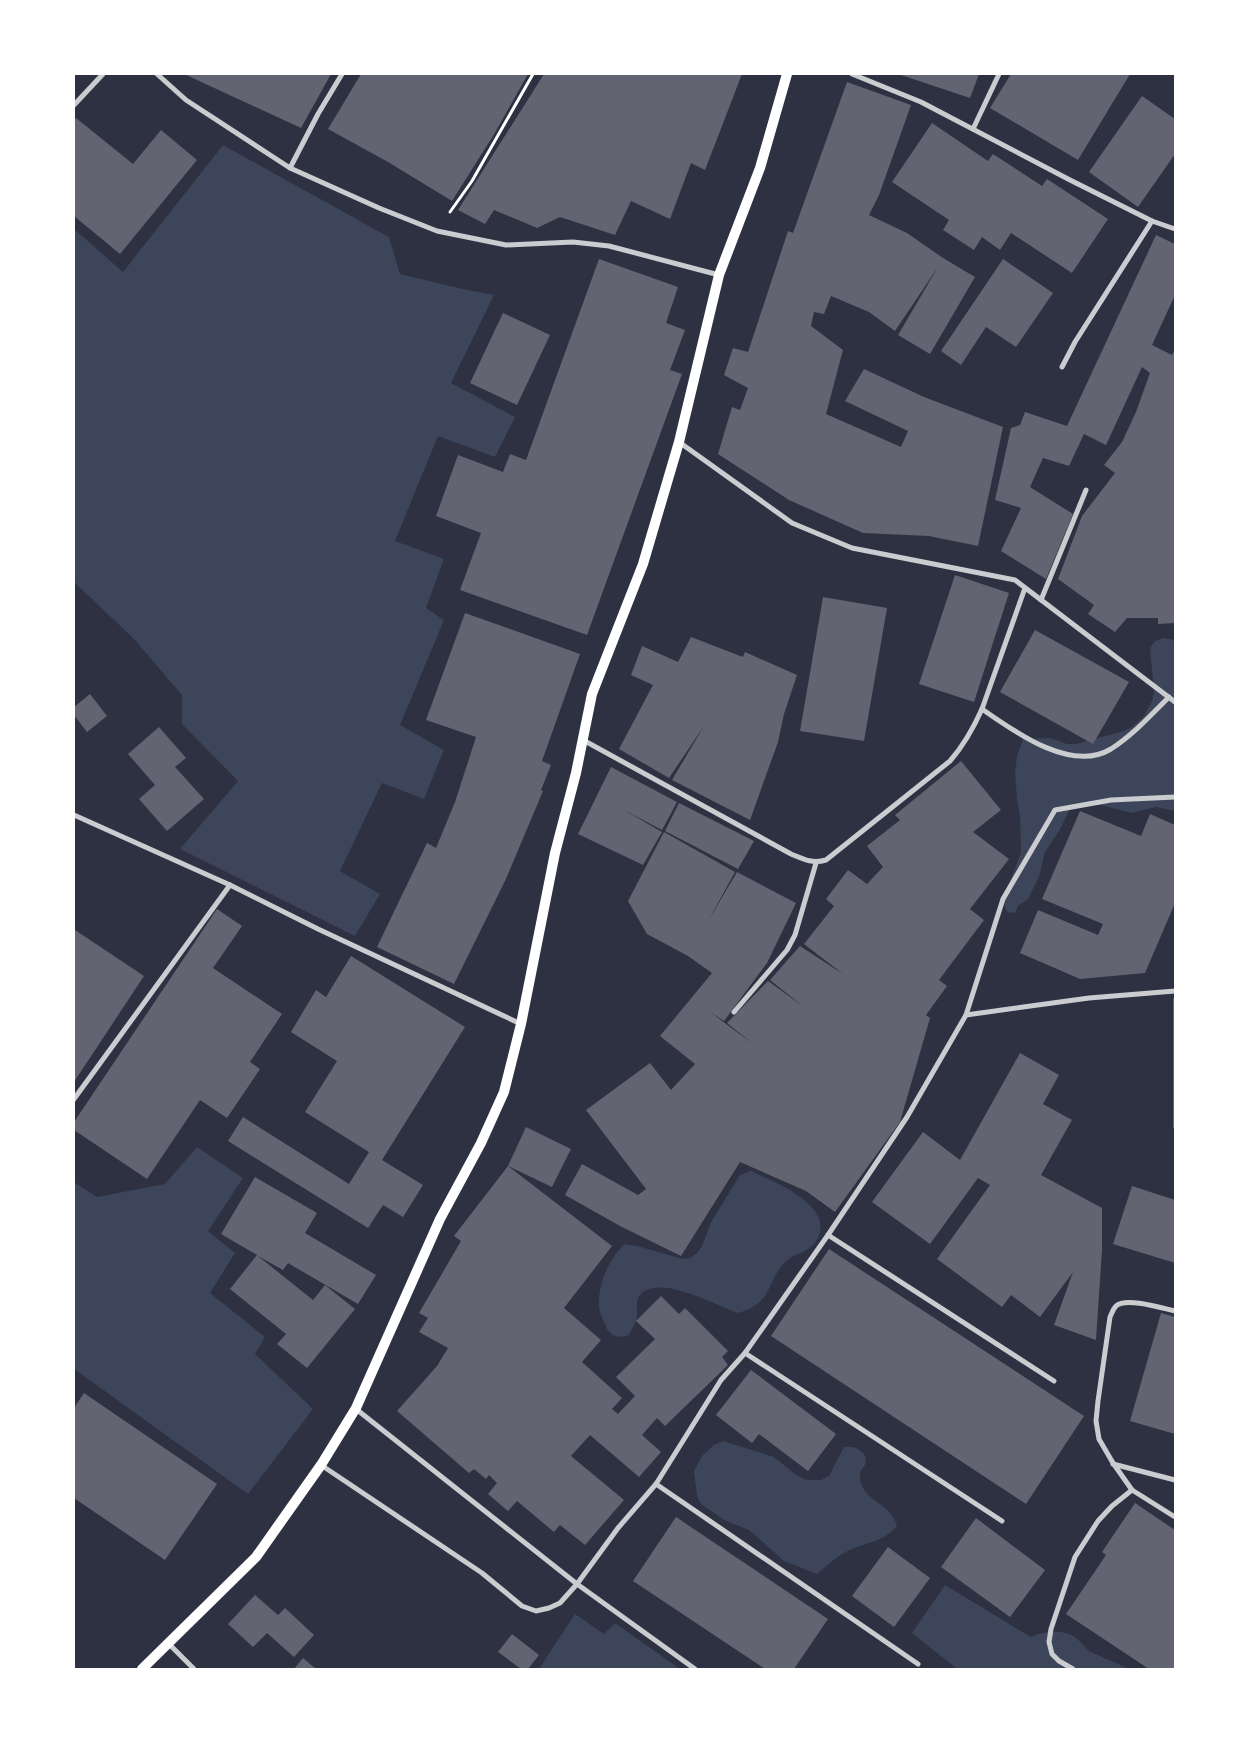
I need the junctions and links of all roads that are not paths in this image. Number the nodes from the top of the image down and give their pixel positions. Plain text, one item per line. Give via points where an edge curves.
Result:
1 (103, 74) edge
2 (157, 74) edge
3 (342, 74) edge
4 (787, 74) edge
5 (852, 74) edge
6 (999, 74) edge
7 (74, 105) edge
8 (973, 129) junction
9 (290, 168) junction
10 (1152, 221) junction
11 (1175, 229) edge
12 (718, 275) junction
13 (1062, 367) dead end
14 (679, 442) junction
15 (1086, 490) dead end
16 (1025, 588) junction
17 (1041, 600) junction
18 (1169, 697) junction
19 (1175, 702) edge
20 (982, 709) junction
21 (583, 739) junction
22 (1175, 797) edge
23 (74, 814) edge
24 (816, 863) junction
25 (230, 885) junction
26 (1175, 991) edge
27 (734, 1012) dead end
28 (966, 1015) junction
29 (521, 1024) junction
30 (74, 1099) edge
31 (828, 1235) junction
32 (1175, 1311) edge
33 (745, 1353) junction
34 (1054, 1381) dead end
35 (356, 1408) junction
36 (1113, 1464) junction
37 (322, 1466) junction
38 (1175, 1480) edge
39 (656, 1484) junction
40 (1132, 1490) junction
41 (1175, 1517) edge
42 (1002, 1520) dead end
43 (577, 1584) junction
44 (169, 1644) junction
45 (918, 1664) dead end
46 (142, 1669) edge
47 (194, 1669) edge
48 (695, 1669) edge
49 (1073, 1669) edge

1 - 7 street
2 - 9 street via 186,100
3 - 9 street
4 - 12 main road via 760,168
5 - 8 street via 921,102
6 - 8 street
8 - 10 street
9 - 12 street via 437,231 506,245 573,242 609,246
10 - 11 street
10 - 13 street
12 - 14 main road
14 - 16 street via 792,523 852,548 1015,580
14 - 21 main road via 643,564 592,694
15 - 17 street
16 - 17 street
16 - 20 street
17 - 18 street
18 - 19 street
18 - 20 street via 1110,750 1091,757 1071,756 1049,748 1014,732
20 - 24 street via 961,748 950,761 826,860
21 - 24 street via 790,854
21 - 29 main road via 555,853
22 - 28 street via 1111,800 1055,810 1003,899
23 - 25 street
24 - 27 street via 795,935 787,950
25 - 29 street
25 - 30 street
26 - 28 street via 1089,998
28 - 31 street via 908,1117
29 - 35 main road via 504,1092 440,1220
31 - 33 street
31 - 34 street
32 - 36 street via 1122,1302 1110,1317 1096,1421 1099,1439
33 - 39 street via 721,1380
33 - 42 street
35 - 37 main road
35 - 43 street
36 - 38 street
36 - 40 street
37 - 43 street via 482,1573 522,1606 536,1611 549,1608 560,1603
37 - 44 main road via 256,1557
39 - 43 street via 618,1528
39 - 45 street
40 - 41 street
40 - 49 street via 1098,1521 1075,1557 1051,1629 1049,1642 1052,1654
43 - 48 street
44 - 46 main road
44 - 47 street

